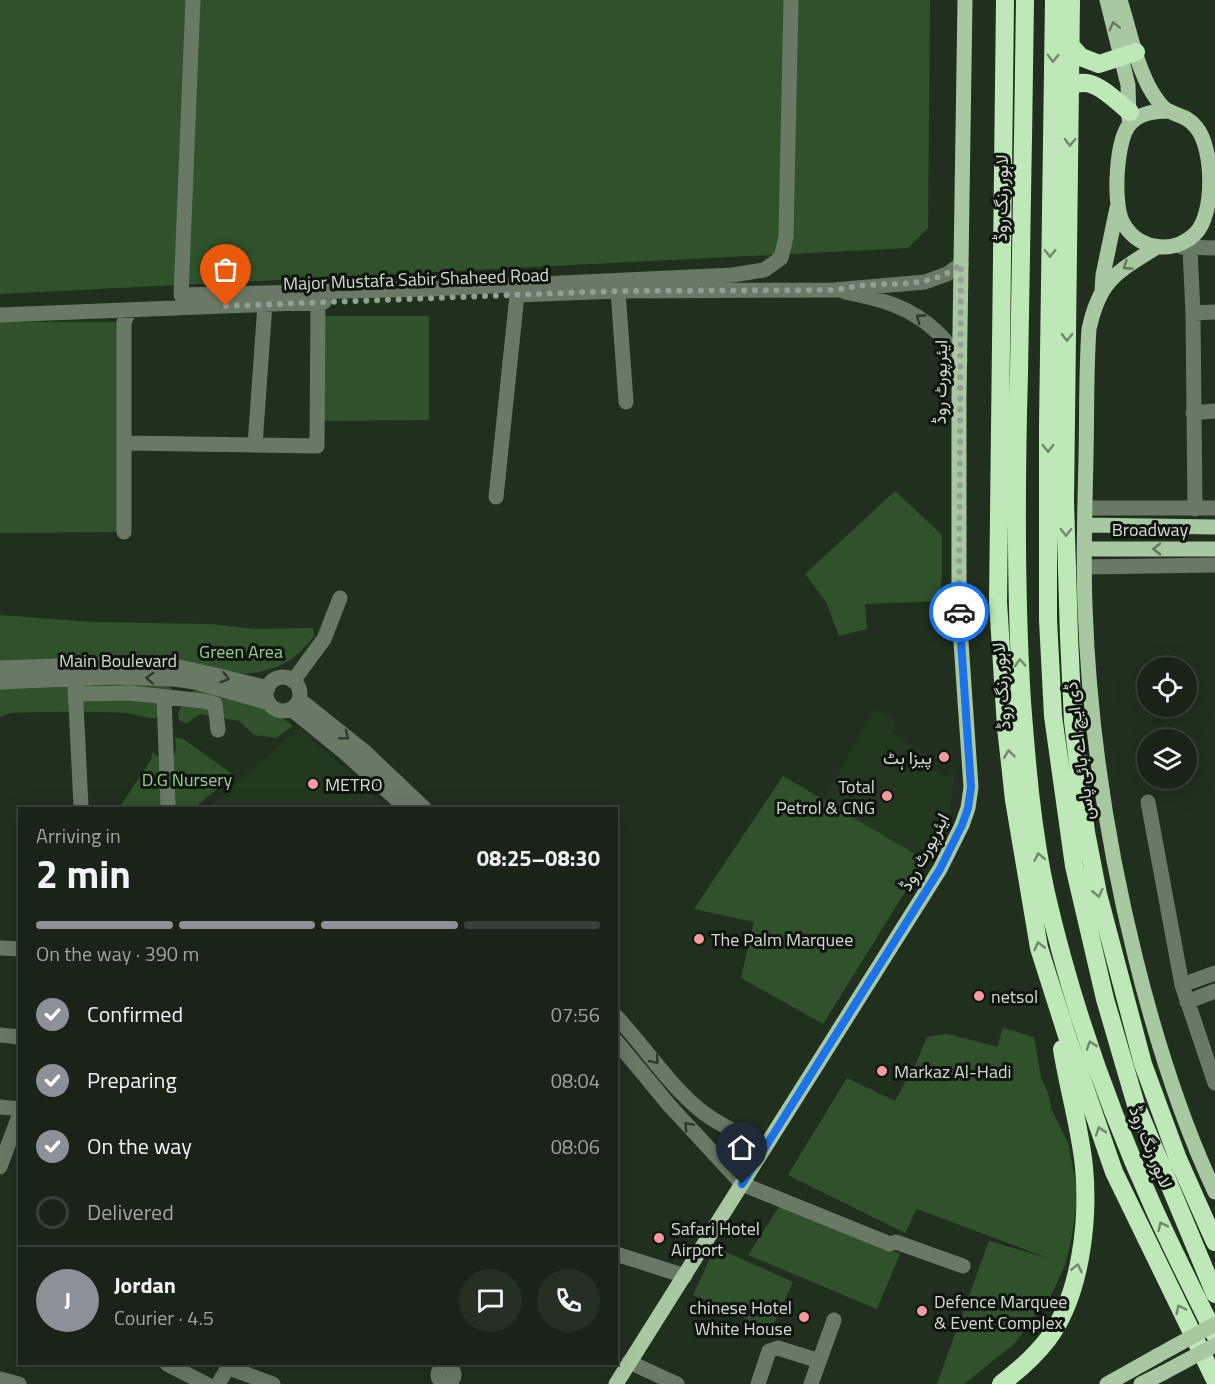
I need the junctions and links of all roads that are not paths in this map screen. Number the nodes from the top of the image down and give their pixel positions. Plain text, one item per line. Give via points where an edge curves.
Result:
1 (193, 0) edge
2 (791, 0) edge
3 (965, 0) edge
4 (1005, 0) edge
5 (1025, 0) edge
6 (1054, 0) edge
7 (1071, 0) edge
8 (1107, 0) edge
9 (1120, 0) edge
10 (1072, 46) junction
11 (1129, 55) junction
12 (1071, 86) junction
13 (1168, 111) junction
14 (1129, 118) junction
15 (1209, 197) junction
16 (1118, 204) junction
17 (1215, 213) edge
18 (1157, 247) junction
19 (1183, 247) junction
20 (1215, 248) edge
21 (961, 264) junction
22 (834, 290) junction
23 (618, 291) junction
24 (1102, 291) junction
25 (517, 295) junction
26 (318, 303) junction
27 (265, 304) junction
28 (130, 310) junction
29 (1215, 312) edge
30 (1193, 313) junction
31 (0, 315) edge
32 (960, 360) junction
33 (626, 402) dead end
34 (1215, 411) edge
35 (1193, 413) junction
36 (125, 443) junction
37 (255, 445) junction
38 (496, 497) dead end
39 (1085, 508) junction
40 (1195, 508) junction
41 (1215, 508) edge
42 (1085, 525) junction
43 (1215, 527) edge
44 (124, 532) dead end
45 (1084, 549) junction
46 (1215, 549) edge
47 (1215, 566) edge
48 (1084, 567) junction
49 (340, 598) dead end
50 (0, 668) edge
51 (187, 674) junction
52 (75, 678) junction
53 (293, 681) junction
54 (0, 682) edge
55 (75, 694) junction
56 (268, 696) junction
57 (164, 697) junction
58 (181, 699) junction
59 (295, 704) junction
60 (218, 730) dead end
61 (1148, 802) dead end
62 (168, 804) dead end
63 (81, 806) dead end
64 (405, 807) edge
65 (423, 807) edge
66 (0, 948) edge
67 (18, 949) edge
68 (1215, 973) edge
69 (1182, 985) junction
70 (1051, 988) junction
71 (1215, 991) edge
72 (1186, 1002) junction
73 (618, 1018) edge
74 (0, 1035) edge
75 (18, 1037) edge
76 (618, 1043) edge
77 (1215, 1083) edge
78 (0, 1107) edge
79 (18, 1111) edge
80 (18, 1117) edge
81 (765, 1147) junction
82 (0, 1167) edge
83 (745, 1180) junction
84 (1215, 1192) edge
85 (1215, 1242) edge
86 (618, 1255) edge
87 (963, 1266) dead end
88 (685, 1276) junction
89 (1215, 1294) edge
90 (834, 1320) dead end
91 (1215, 1324) edge
92 (1215, 1335) edge
93 (1215, 1345) edge
94 (819, 1361) junction
95 (629, 1362) junction
96 (169, 1365) edge
97 (229, 1366) edge
98 (0, 1379) edge
99 (1215, 1380) edge
100 (19, 1384) edge
101 (206, 1384) edge
102 (218, 1384) edge
103 (273, 1384) edge
104 (616, 1384) edge
105 (676, 1384) edge
106 (758, 1384) edge
107 (811, 1384) edge
108 (1001, 1384) edge
109 (1107, 1384) edge
110 (1142, 1384) edge

1 - 2 street via 181,295 431,289 733,275 764,270 782,258 786,237
3 - 21 main road, ایئرپورٹ روڈ
70 -> 4 highway via 1039,948 1014,800 1000,644
92 -> 5 highway, لاہور رنگ روڈ via 1155,1212 1117,1121 1078,1006 1046,893 1035,832 1016,574
6 -> 89 highway, لاہور رنگ روڈ via 1048,426 1048,620 1053,716 1074,866 1105,999 1136,1105
7 - 10 highway
11 -> 8 main road
9 - 11 main road
10 - 11 highway via 1081,57 1099,64
10 - 12 highway
11 - 13 main road
11 - 14 main road
12 - 14 highway via 1090,82
12 -> 85 highway via 1065,502 1073,721 1086,832 1098,894 1143,1064 1178,1159
13 - 14 main road
13 - 15 main road via 1184,116 1202,136 1208,157
14 - 16 main road via 1119,160
15 - 17 street
15 - 19 main road via 1202,226
16 - 18 main road via 1129,231
16 - 24 main road
18 - 19 main road
18 -> 24 main road via 1119,271
19 - 20 street
19 - 30 street
21 - 22 street via 925,282
21 - 32 main road, ایئرپورٹ روڈ
22 - 23 street, Major Mustafa Sabir Shaheed Road
32 -> 22 street via 937,331 905,309 883,300
23 - 25 street, Major Mustafa Sabir Shaheed Road
23 - 33 street
24 - 39 main road, ڈی ایچ اے بائی پاس via 1089,329
25 - 26 street, Major Mustafa Sabir Shaheed Road
25 - 38 street
26 - 27 street, Major Mustafa Sabir Shaheed Road
26 - 37 street via 317,446
27 - 28 street, Major Mustafa Sabir Shaheed Road
27 - 37 street
28 - 31 street, Major Mustafa Sabir Shaheed Road
28 - 36 street via 124,322
29 - 30 street
30 - 35 street
32 - 81 main road, ایئرپورٹ روڈ via 959,613 971,771 968,808 940,869
34 - 35 street
35 - 40 street
36 - 37 street
36 - 44 street
39 - 40 street
39 - 42 main road, ڈی ایچ اے بائی پاس
40 - 41 street
42 - 43 main road, Broadway
42 - 45 main road, ڈی ایچ اے بائی پاس
46 -> 45 main road, Broadway
45 - 48 main road, ڈی ایچ اے بائی پاس
47 - 48 street
48 - 84 main road, ڈی ایچ اے بائی پاس via 1093,726 1111,849 1153,1026 1176,1100
49 - 53 street via 324,639
50 - 51 street, Main Boulevard via 120,664
51 -> 52 street, Main Boulevard
51 - 56 street, Main Boulevard
51 - 58 street
52 - 54 street, Main Boulevard
52 - 55 street
53 - 56 street via 274,680
53 - 59 street via 299,689
55 - 57 street
55 - 63 street
56 - 59 street via 279,711
57 - 58 street
57 - 62 street
58 - 60 street via 215,704
59 - 64 street
59 -> 65 street via 364,751
61 - 69 street
66 - 67 street
68 - 69 street
69 - 72 street
99 -> 70 highway via 1114,1172
108 -> 70 highway via 1048,1339 1070,1298 1082,1242 1084,1165
71 - 72 street
72 - 77 street
73 -> 81 street via 699,1109
74 - 75 street
83 -> 76 street via 669,1105
78 - 79 street
80 - 82 street
81 - 83 main road, ایئرپورٹ روڈ
83 - 87 street via 893,1234 896,1242
83 - 88 main road, ایئرپورٹ روڈ
86 - 88 street
88 - 95 main road, ایئرپورٹ روڈ
90 - 94 street
91 - 109 main road, bridge
93 - 110 main road, bridge
94 - 106 street via 772,1348
94 - 107 street
95 - 104 main road, ایئرپورٹ روڈ
95 - 105 street
96 - 101 street
97 - 102 street
97 - 103 street
98 - 100 street

